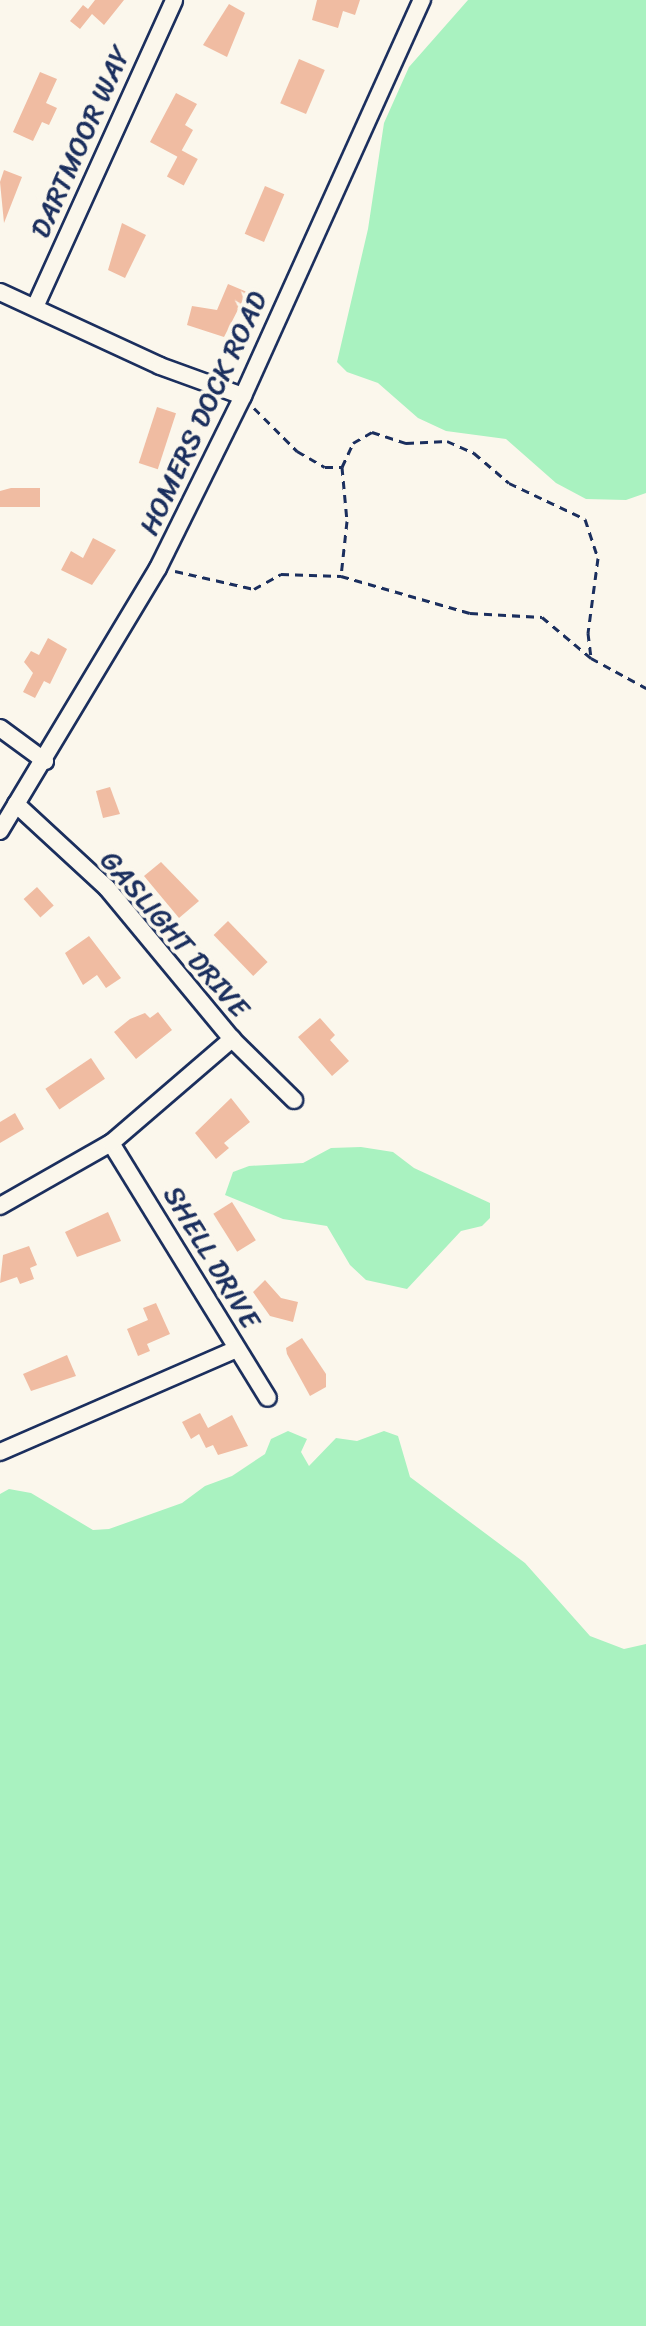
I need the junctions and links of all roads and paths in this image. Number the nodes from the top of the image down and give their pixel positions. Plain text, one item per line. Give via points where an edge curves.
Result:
1 (174, 0) edge
2 (422, 0) edge
3 (0, 292) edge
4 (35, 307) junction
5 (243, 396) junction
6 (342, 467) junction
7 (158, 568) junction
8 (341, 576) junction
9 (591, 658) junction
10 (646, 688) edge
11 (0, 728) edge
12 (45, 761) junction
13 (16, 804) junction
14 (0, 831) edge
15 (232, 1039) junction
16 (294, 1100) dead end
17 (111, 1143) junction
18 (0, 1206) edge
19 (237, 1349) junction
20 (268, 1398) dead end
21 (0, 1452) edge

1 - 4 street, DARTMOOR WAY
2 - 5 street, HOMERS DOCK ROAD
3 - 4 street
4 - 5 street via 160,366
5 - 6 path via 297,451 325,467
5 - 7 street, HOMERS DOCK ROAD
6 - 8 path via 347,521
6 - 9 path via 353,443 372,432 406,443 447,441 474,453 509,483 585,519 598,558 588,633
7 - 8 path via 254,589 281,574
7 - 12 street, HOMERS DOCK ROAD
8 - 9 path via 470,613 542,617
9 - 10 path
11 - 12 street
12 - 13 street, HOMERS DOCK ROAD
13 - 14 street, HOMERS DOCK ROAD
13 - 15 street, GASLIGHT DRIVE via 107,888
15 - 16 street, GASLIGHT DRIVE
15 - 17 street
17 - 18 street
17 - 19 street, SHELL DRIVE
19 - 20 street, SHELL DRIVE
19 - 21 street

